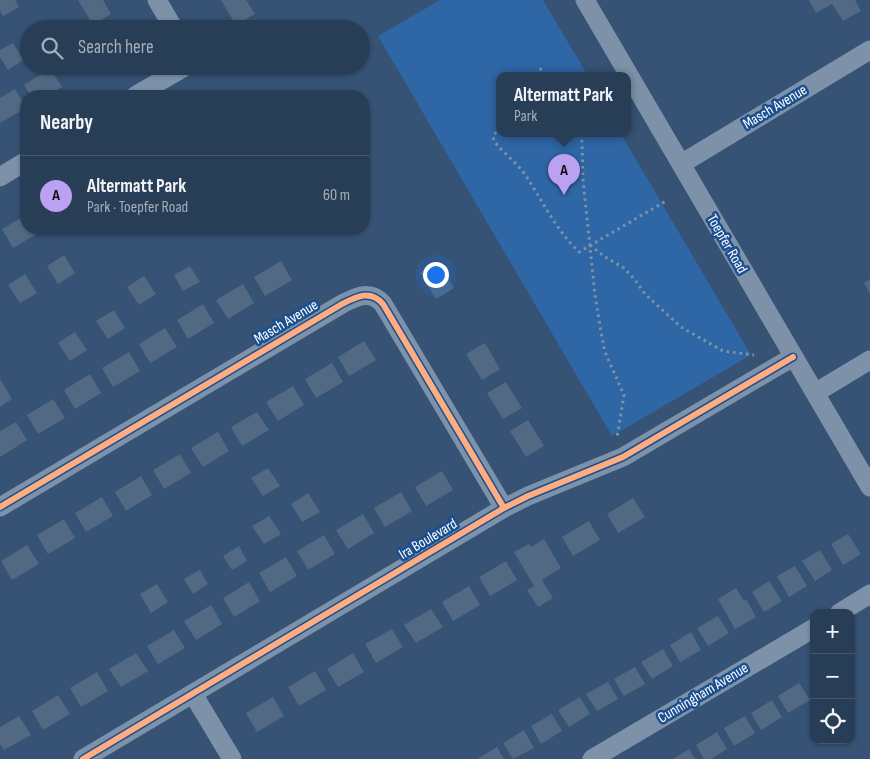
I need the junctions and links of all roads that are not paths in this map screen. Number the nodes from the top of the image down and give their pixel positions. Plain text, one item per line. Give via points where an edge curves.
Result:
1 (157, 0) edge
2 (585, 0) edge
3 (169, 20) edge
4 (870, 50) edge
5 (627, 72) edge
6 (171, 75) edge
7 (631, 79) edge
8 (145, 90) edge
9 (681, 164) junction
10 (20, 165) edge
11 (0, 177) edge
12 (793, 357) junction
13 (870, 360) edge
14 (815, 393) junction
15 (870, 487) edge
16 (0, 507) edge
17 (504, 508) junction
18 (870, 594) edge
19 (846, 609) edge
20 (810, 630) edge
21 (193, 694) junction
22 (83, 759) edge
23 (232, 759) edge
24 (592, 759) edge

1 - 3 street
2 - 5 street, Toepfer Road
4 - 9 street, Masch Avenue
6 - 8 street
7 - 9 street, Toepfer Road
9 - 12 street, Toepfer Road
10 - 11 street
12 - 14 street, Toepfer Road
12 - 17 street, Ira Boulevard via 623,457
13 - 14 street
14 - 15 street, Toepfer Road
16 - 17 street, Masch Avenue via 342,304 366,295 383,304
17 - 21 street, Ira Boulevard
18 - 19 street
20 - 24 street, Cunningham Avenue
21 - 22 street, Ira Boulevard
21 - 23 street

